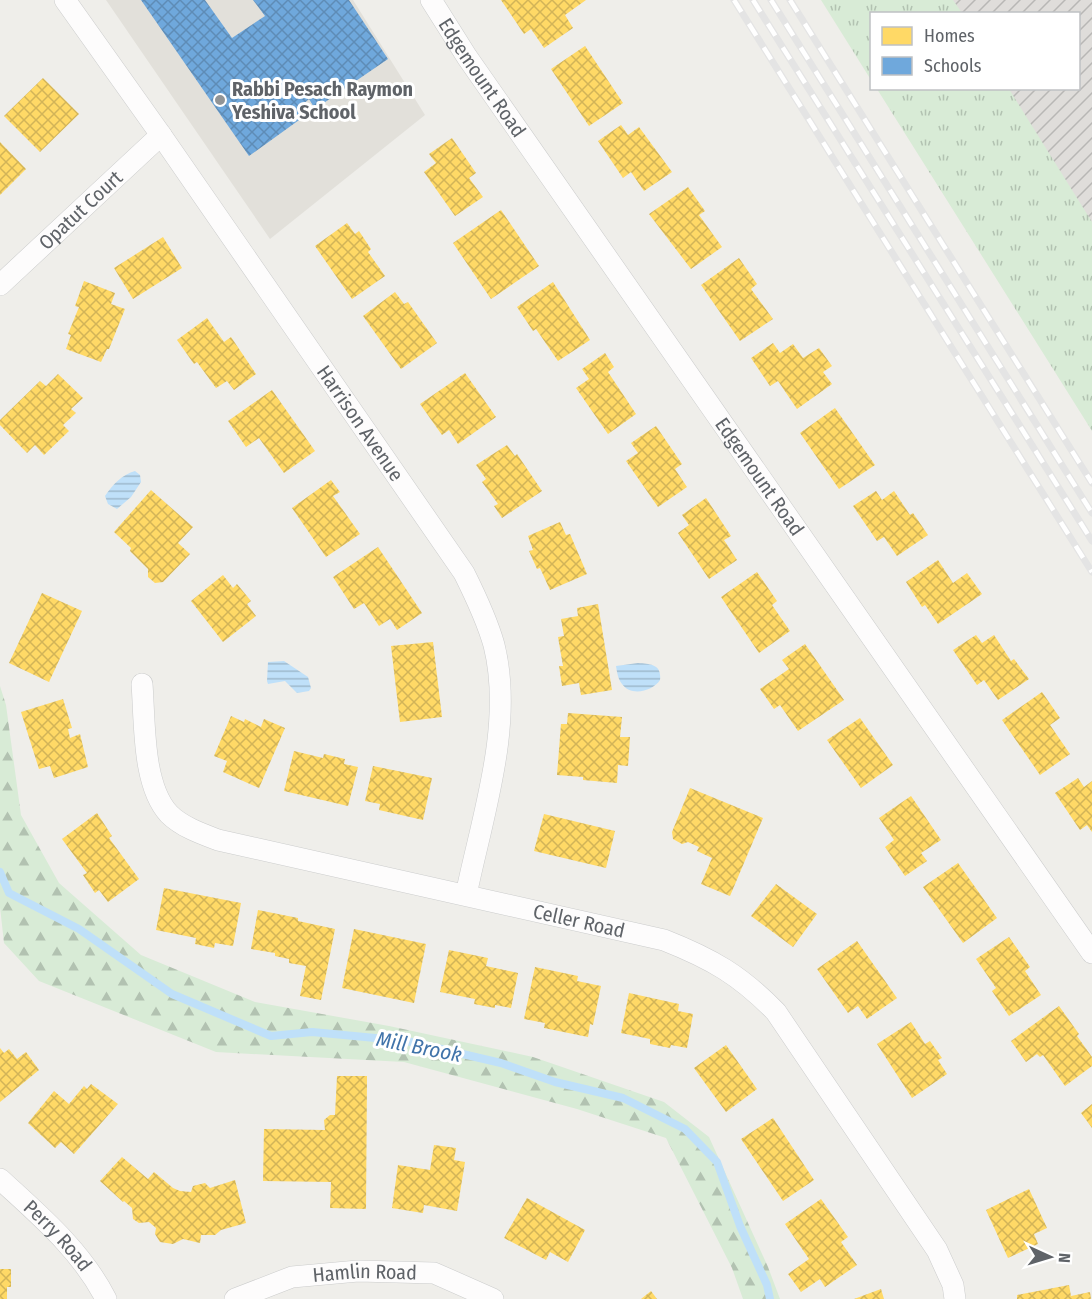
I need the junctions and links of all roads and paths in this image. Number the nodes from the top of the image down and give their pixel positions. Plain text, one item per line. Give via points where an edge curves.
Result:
1 (65, 0) edge
2 (430, 0) edge
3 (161, 135) junction
4 (0, 285) edge
5 (142, 684) dead end
6 (466, 896) junction
7 (1092, 953) edge
8 (0, 1179) edge
9 (106, 1299) edge
10 (235, 1299) edge
11 (493, 1299) edge
12 (956, 1299) edge

1 - 3 street, Harrison Avenue
2 - 7 street, Edgemount Road
3 - 4 street, Opatut Court
3 - 6 street, Harrison Avenue via 464,573 482,609 499,683 499,725
5 - 6 street, Celler Road via 148,763 156,793 169,814 218,840
6 - 12 street, Celler Road via 664,940 699,953 754,989 776,1012 937,1250
8 - 9 street, Perry Road via 77,1253
10 - 11 street, Hamlin Road via 292,1277 358,1271 434,1273

